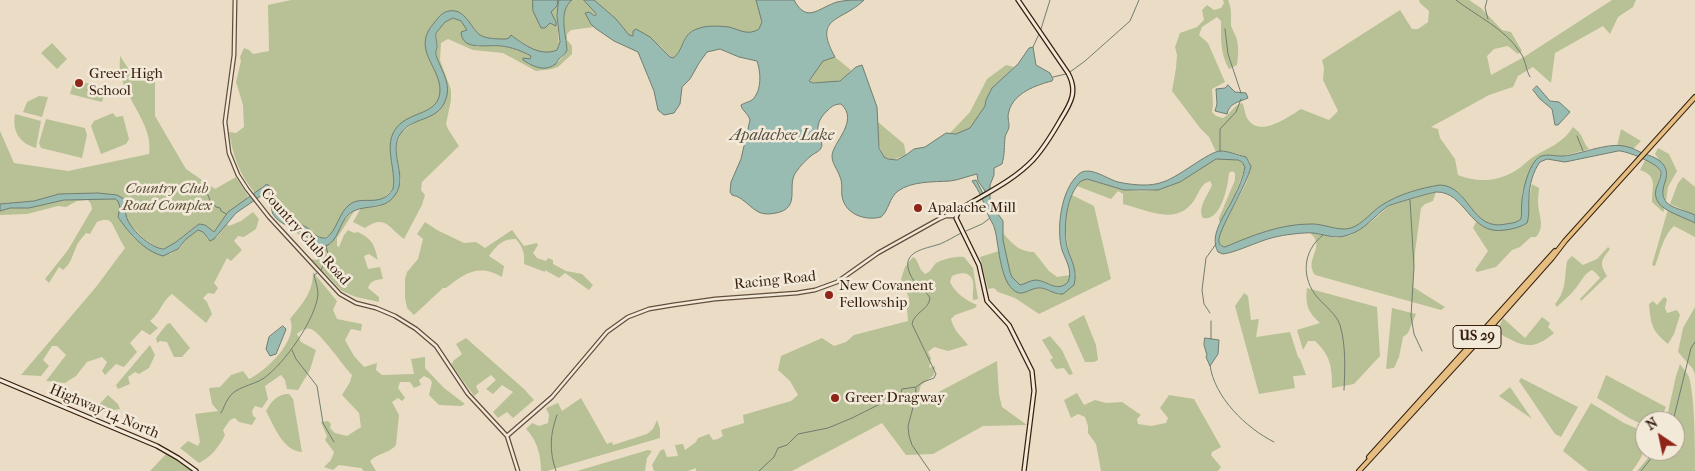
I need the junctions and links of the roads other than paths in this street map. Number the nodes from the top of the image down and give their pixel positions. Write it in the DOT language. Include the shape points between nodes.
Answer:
graph roads {
  1 [pos="235,0"];
  2 [pos="1018,0"];
  3 [pos="1695,96"];
  4 [pos="957,213"];
  5 [pos="951,214"];
  6 [pos="944,216"];
  7 [pos="948,216"];
  8 [pos="957,222"];
  9 [pos="0,380"];
  10 [pos="507,436"];
  11 [pos="196,471"];
  12 [pos="518,471"];
  13 [pos="1024,471"];
  14 [pos="1359,471"];
  1 -- 10 [label="street, Country Club Road" via="234,49 225,130 231,160 238,175 259,204 340,294 356,304 395,316 433,343 468,394"];
  2 -- 4 [label="main road" via="1068,73 1074,92 1071,103 1042,149 1024,169"];
  3 -- 14 [label="main road, US 29"];
  4 -- 5 [label="street, Racing Road"];
  4 -- 5 [label="street, Racing Road"];
  4 -- 7 [label="street, Racing Road"];
  4 -- 8 [label="main road"];
  5 -- 6 [label="street, Racing Road"];
  6 -- 7 [label="street, Racing Road"];
  6 -- 10 [label="street, Racing Road" via="828,286 806,292 715,299 649,309 621,321 607,332 552,397"];
  7 -- 8 [label="street"];
  8 -- 13 [label="main road" via="977,258 987,301 1011,328 1032,371 1034,391"];
  9 -- 11 [label="main road, Highway 14 North" via="157,446"];
  10 -- 12 [label="street, Country Club Road"];
}
